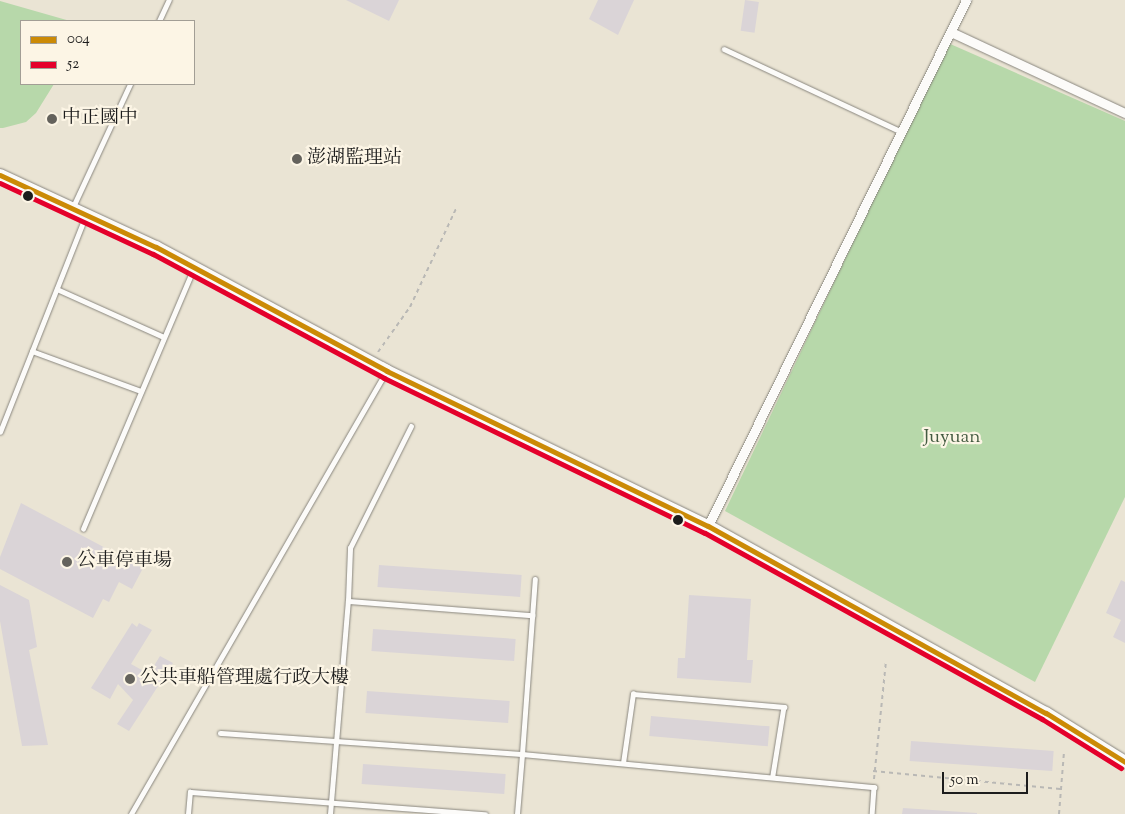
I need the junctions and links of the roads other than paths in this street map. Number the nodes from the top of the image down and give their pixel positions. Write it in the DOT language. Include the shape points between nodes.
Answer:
graph roads {
  1 [pos="169,0"];
  2 [pos="966,0"];
  3 [pos="159,20"];
  4 [pos="951,32"];
  5 [pos="724,49"];
  6 [pos="130,85"];
  7 [pos="1125,114"];
  8 [pos="900,131"];
  9 [pos="0,175"];
  10 [pos="73,207"];
  11 [pos="87,213"];
  12 [pos="194,267"];
  13 [pos="57,289"];
  14 [pos="164,337"];
  15 [pos="32,351"];
  16 [pos="387,371"];
  17 [pos="141,391"];
  18 [pos="1,426"];
  19 [pos="411,426"];
  20 [pos="0,432"];
  21 [pos="708,526"];
  22 [pos="82,529"];
  23 [pos="534,579"];
  24 [pos="348,601"];
  25 [pos="532,615"];
  26 [pos="220,733"];
  27 [pos="336,739"];
  28 [pos="522,754"];
  29 [pos="1125,762"];
  30 [pos="623,763"];
  31 [pos="773,775"];
  32 [pos="331,800"];
  33 [pos="130,814"];
  34 [pos="188,814"];
  35 [pos="330,814"];
  36 [pos="485,814"];
  37 [pos="517,814"];
  38 [pos="872,814"];
  1 -- 3 [label="lane"];
  2 -- 4 [label="street"];
  4 -- 7 [label="street"];
  4 -- 8 [label="street"];
  5 -- 8 [label="lane"];
  6 -- 10 [label="lane"];
  8 -- 21 [label="street"];
  9 -- 10 [label="main road"];
  10 -- 11 [label="main road"];
  11 -- 12 [label="main road"];
  11 -- 13 [label="lane"];
  12 -- 14 [label="lane"];
  12 -- 16 [label="main road"];
  13 -- 14 [label="lane"];
  13 -- 15 [label="lane"];
  14 -- 17 [label="lane"];
  15 -- 17 [label="lane"];
  15 -- 18 [label="lane"];
  16 -- 21 [label="main road"];
  16 -- 33 [label="lane"];
  17 -- 22 [label="lane"];
  18 -- 20 [label="lane"];
  19 -- 24 [label="lane" via="350,548"];
  21 -- 29 [label="main road" via="1046,713"];
  23 -- 25 [label="lane"];
  24 -- 25 [label="lane"];
  24 -- 27 [label="lane"];
  25 -- 28 [label="lane"];
  26 -- 27 [label="lane"];
  27 -- 28 [label="lane"];
  27 -- 32 [label="lane"];
  28 -- 30 [label="lane"];
  28 -- 37 [label="lane"];
  30 -- 31 [label="lane"];
  30 -- 31 [label="lane" via="633,694 784,707"];
  31 -- 38 [label="lane" via="874,786"];
  32 -- 34 [label="lane" via="190,792"];
  32 -- 35 [label="lane"];
  32 -- 36 [label="lane"];
}
